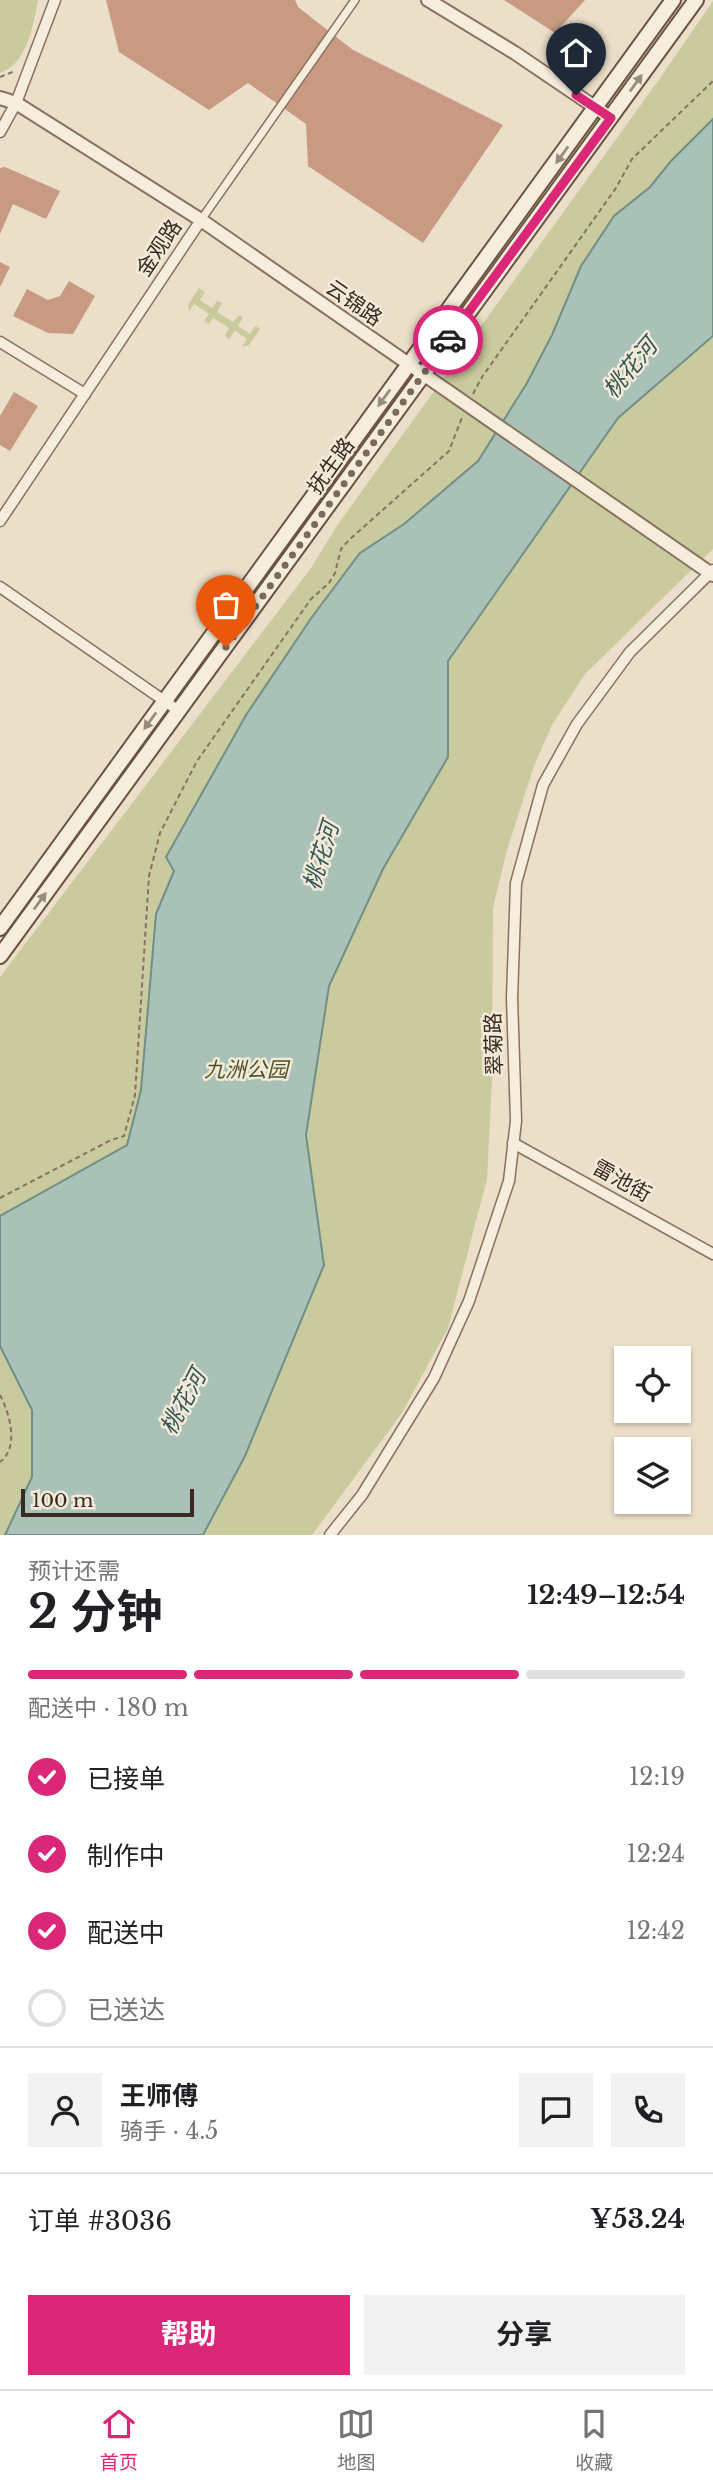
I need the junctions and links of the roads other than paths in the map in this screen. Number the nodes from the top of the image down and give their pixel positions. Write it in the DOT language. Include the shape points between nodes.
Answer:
graph roads {
  1 [pos="55,0"];
  2 [pos="355,0"];
  3 [pos="673,0"];
  4 [pos="696,0"];
  5 [pos="432,1"];
  6 [pos="0,98"];
  7 [pos="16,103"];
  8 [pos="596,108"];
  9 [pos="611,118"];
  10 [pos="0,132"];
  11 [pos="201,220"];
  12 [pos="0,342"];
  13 [pos="408,364"];
  14 [pos="423,375"];
  15 [pos="85,394"];
  16 [pos="0,521"];
  17 [pos="712,573"];
  18 [pos="0,587"];
  19 [pos="165,701"];
  20 [pos="180,711"];
  21 [pos="0,928"];
  22 [pos="0,956"];
  23 [pos="513,1143"];
  24 [pos="713,1254"];
  25 [pos="330,1535"];
  1 -- 7 [label="street"];
  2 -- 11 [label="street, 金观路"];
  3 -- 8 [label="main road, 抚生路"];
  9 -- 4 [label="main road, 抚生路, one-way"];
  5 -- 8 [label="street"];
  6 -- 7 [label="street, 云锦路"];
  7 -- 10 [label="street"];
  7 -- 11 [label="street, 云锦路"];
  8 -- 9 [label="street"];
  8 -- 13 [label="main road, 抚生路, one-way"];
  9 -- 14 [label="main road, 抚生路"];
  11 -- 13 [label="street, 云锦路"];
  11 -- 15 [label="street, 金观路"];
  12 -- 15 [label="street"];
  13 -- 14 [label="street, 云锦路"];
  13 -- 19 [label="main road, 抚生路, one-way"];
  14 -- 17 [label="street, 云锦路"];
  14 -- 20 [label="main road, 抚生路"];
  15 -- 16 [label="street, 金观路"];
  17 -- 23 [label="street, 翠菊路" via="630,652 577,724 543,785 516,883"];
  18 -- 19 [label="street"];
  19 -- 20 [label="street"];
  19 -- 21 [label="main road, 抚生路, one-way"];
  22 -- 20 [label="main road, 抚生路, one-way"];
  23 -- 24 [label="street, 雷池街"];
  23 -- 25 [label="street, 翠菊路" via="509,1181 469,1301 434,1378 362,1495"];
}
